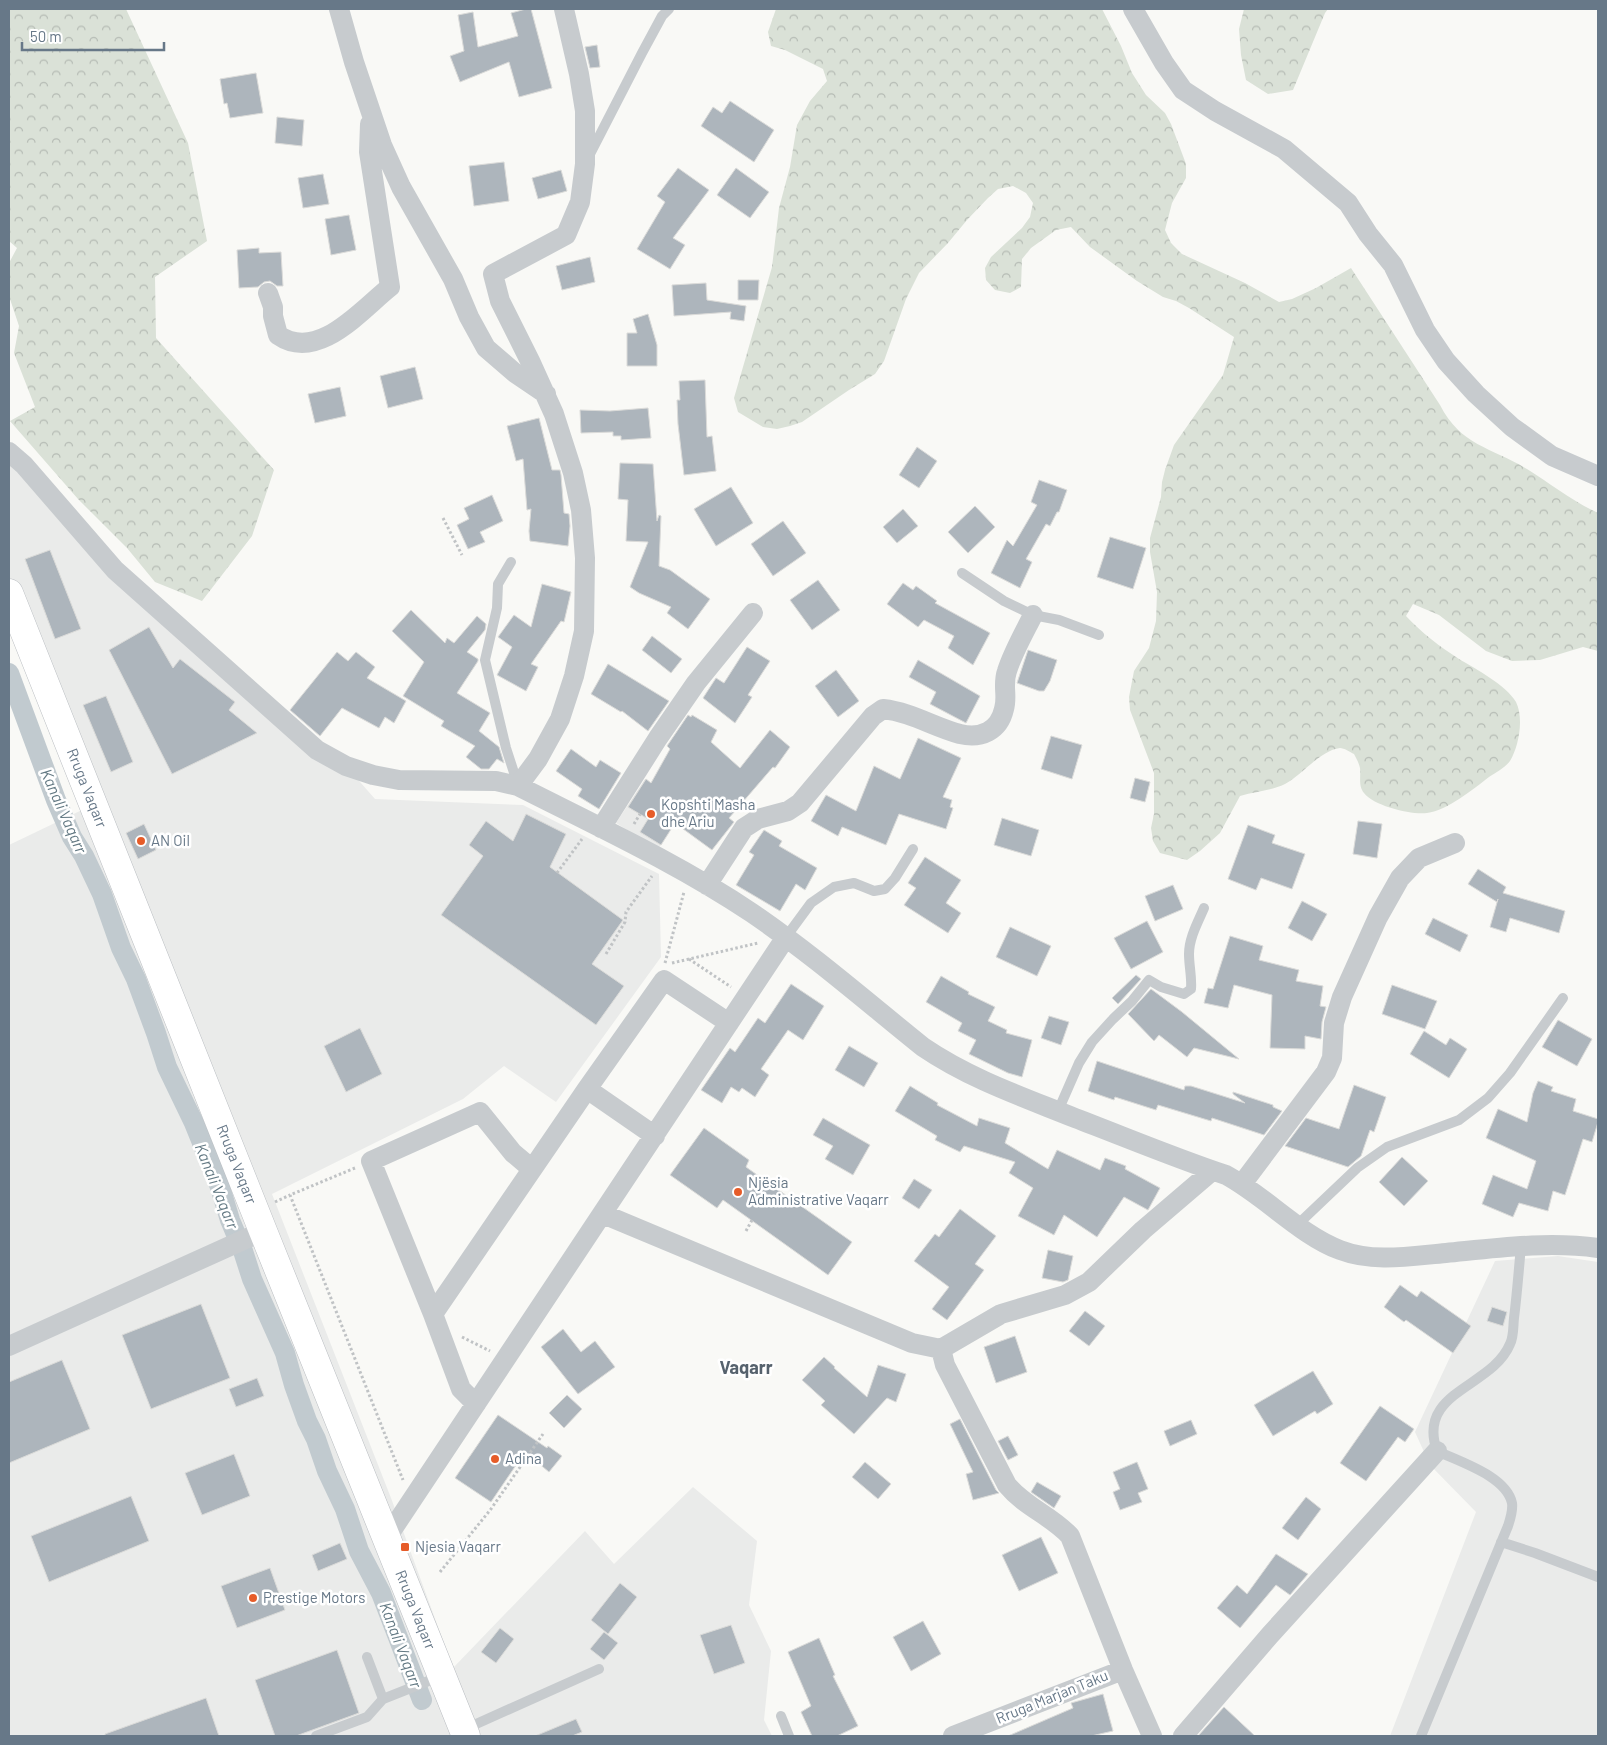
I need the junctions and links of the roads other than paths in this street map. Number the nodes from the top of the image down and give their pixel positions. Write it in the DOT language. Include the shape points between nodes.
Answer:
graph roads {
  1 [pos="338,9"];
  2 [pos="564,9"];
  3 [pos="669,9"];
  4 [pos="1132,9"];
  5 [pos="370,113"];
  6 [pos="585,164"];
  7 [pos="268,293"];
  8 [pos="546,394"];
  9 [pos="9,452"];
  10 [pos="1598,476"];
  11 [pos="511,562"];
  12 [pos="962,573"];
  13 [pos="9,592"];
  14 [pos="754,613"];
  15 [pos="1033,615"];
  16 [pos="1099,635"];
  17 [pos="518,786"];
  18 [pos="592,832"];
  19 [pos="1456,843"];
  20 [pos="913,849"];
  21 [pos="707,884"];
  22 [pos="1204,908"];
  23 [pos="786,937"];
  24 [pos="1563,998"];
  25 [pos="730,1023"];
  26 [pos="587,1089"];
  27 [pos="1058,1111"];
  28 [pos="655,1136"];
  29 [pos="532,1170"];
  30 [pos="1212,1170"];
  31 [pos="1242,1184"];
  32 [pos="603,1214"];
  33 [pos="1298,1224"];
  34 [pos="246,1239"];
  35 [pos="1521,1245"];
  36 [pos="1598,1248"];
  37 [pos="434,1319"];
  38 [pos="9,1346"];
  39 [pos="941,1349"];
  40 [pos="476,1404"];
  41 [pos="1437,1451"];
  42 [pos="386,1539"];
  43 [pos="1501,1542"];
  44 [pos="1598,1577"];
  45 [pos="367,1656"];
  46 [pos="598,1669"];
  47 [pos="1123,1670"];
  48 [pos="434,1679"];
  49 [pos="383,1699"];
  50 [pos="781,1716"];
  51 [pos="465,1733"];
  52 [pos="316,1736"];
  53 [pos="789,1736"];
  54 [pos="954,1736"];
  55 [pos="1152,1736"];
  56 [pos="1183,1736"];
  57 [pos="1421,1736"];
  1 -- 5 [label="street"];
  2 -- 6 [label="street" via="586,111"];
  3 -- 6 [label="lane" via="662,16"];
  4 -- 10 [label="street" via="1183,90 1284,149 1348,203 1393,265 1425,330 1446,361 1476,394 1512,427 1552,456"];
  5 -- 7 [label="street" via="369,152 390,287 329,337 298,342 278,335"];
  5 -- 8 [label="street" via="401,187 453,279 486,348"];
  6 -- 8 [label="street" via="580,202 566,235 493,274 500,300"];
  8 -- 17 [label="street" via="573,473 581,510 585,558 584,631 560,719 538,759"];
  9 -- 17 [label="street" via="115,570 317,750 346,766 399,780 496,781"];
  11 -- 17 [label="lane" via="498,584 497,608 485,660"];
  12 -- 15 [label="lane" via="1004,601"];
  13 -- 34 [label="main road, Rruga Vaqarr"];
  14 -- 18 [label="street" via="696,683"];
  15 -- 16 [label="lane" via="1059,620"];
  15 -- 21 [label="street" via="1008,668 1004,682 1004,709 998,723 988,732 976,737 959,734 913,715 883,709 873,716 800,803 788,812 758,819 744,828"];
  17 -- 18 [label="street"];
  18 -- 21 [label="street"];
  19 -- 31 [label="street" via="1419,858 1400,878 1378,917 1342,997 1334,1023 1332,1058 1326,1072"];
  20 -- 23 [label="lane" via="885,889 874,890 854,883 834,888 811,903"];
  21 -- 23 [label="street"];
  22 -- 27 [label="lane" via="1189,951 1191,989 1184,994 1149,980 1092,1042"];
  23 -- 25 [label="street"];
  23 -- 27 [label="street" via="947,1063 975,1078"];
  24 -- 33 [label="lane" via="1510,1074 1488,1098 1459,1120 1386,1147 1358,1168"];
  25 -- 26 [label="street" via="664,980"];
  25 -- 28 [label="street"];
  26 -- 28 [label="street"];
  26 -- 29 [label="street"];
  27 -- 30 [label="street"];
  28 -- 32 [label="street"];
  29 -- 37 [label="street"];
  29 -- 37 [label="street" via="513,1153 480,1112 371,1161"];
  30 -- 31 [label="street"];
  30 -- 39 [label="street" via="1088,1282 1064,1294 1001,1314"];
  31 -- 33 [label="street"];
  32 -- 39 [label="street" via="912,1343"];
  32 -- 40 [label="street"];
  33 -- 35 [label="street" via="1340,1250 1364,1257 1394,1258"];
  34 -- 38 [label="street"];
  34 -- 42 [label="main road, Rruga Vaqarr"];
  35 -- 36 [label="street"];
  35 -- 41 [label="lane" via="1512,1342 1494,1368 1453,1395 1440,1408 1433,1425"];
  37 -- 40 [label="street" via="461,1389"];
  39 -- 47 [label="street" via="945,1365 1007,1486 1070,1536"];
  40 -- 42 [label="street"];
  41 -- 43 [label="lane" via="1495,1479 1506,1491 1512,1504"];
  41 -- 56 [label="street"];
  42 -- 48 [label="main road, Rruga Vaqarr"];
  43 -- 44 [label="lane"];
  43 -- 57 [label="lane"];
  45 -- 49 [label="lane"];
  46 -- 51 [label="lane"];
  47 -- 54 [label="street, Rruga Marjan Taku"];
  47 -- 55 [label="street"];
  48 -- 49 [label="lane"];
  48 -- 51 [label="main road, Rruga Vaqarr"];
  49 -- 52 [label="lane" via="367,1717"];
  50 -- 53 [label="lane"];
}
